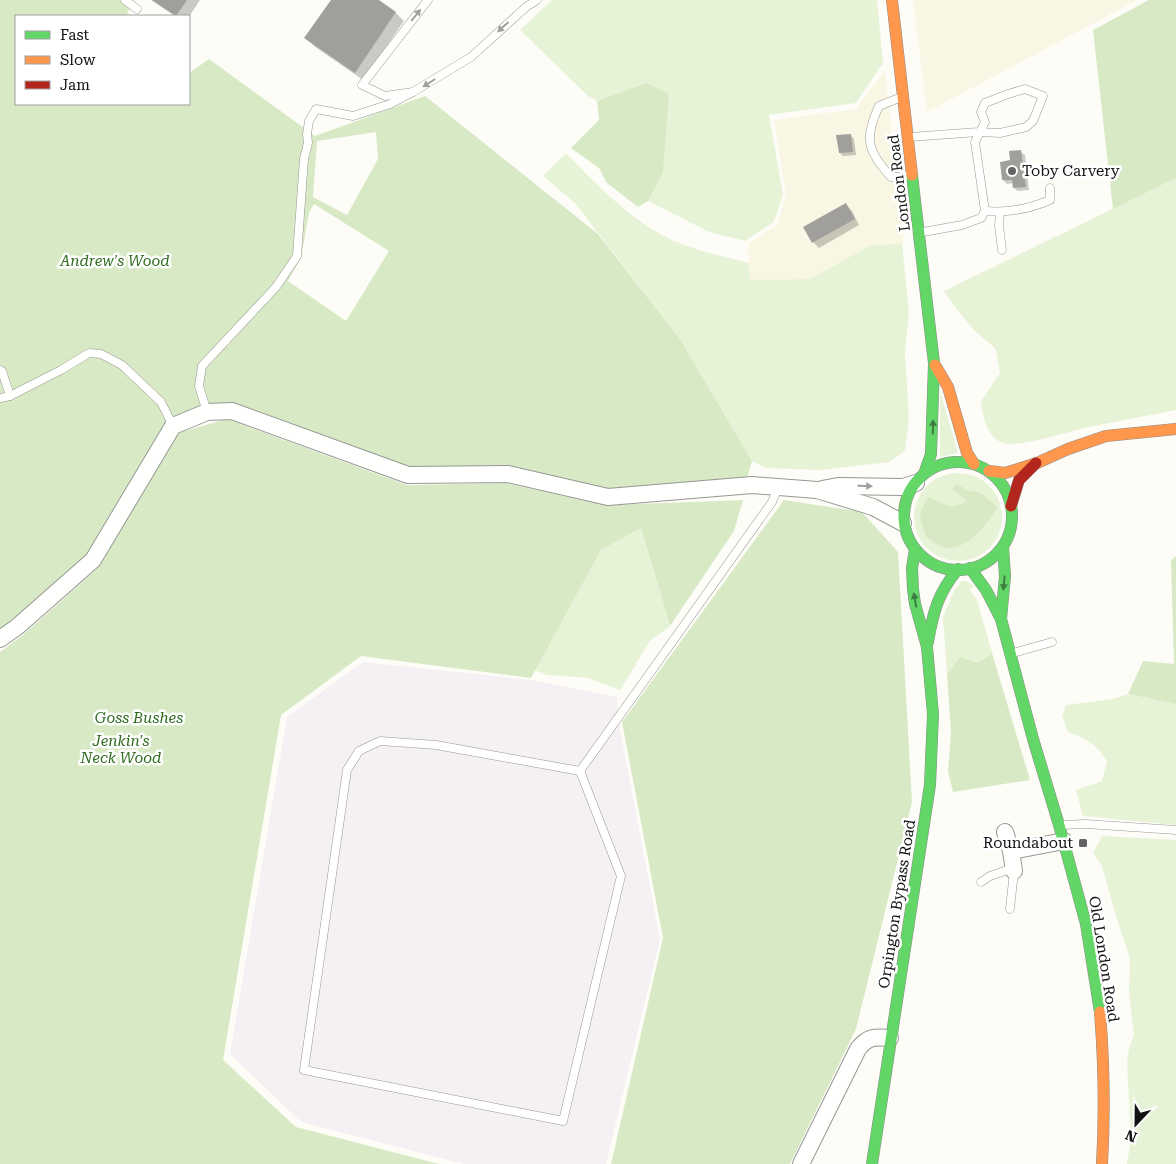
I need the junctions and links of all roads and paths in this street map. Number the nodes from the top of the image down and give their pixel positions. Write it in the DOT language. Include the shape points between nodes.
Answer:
graph roads {
  1 [pos="125,0"];
  2 [pos="428,0"];
  3 [pos="537,0"];
  4 [pos="892,0"];
  5 [pos="138,9"];
  6 [pos="414,92"];
  7 [pos="904,97"];
  8 [pos="978,132"];
  9 [pos="908,137"];
  10 [pos="913,176"];
  11 [pos="1050,188"];
  12 [pos="985,211"];
  13 [pos="1000,212"];
  14 [pos="920,233"];
  15 [pos="1002,250"];
  16 [pos="934,363"];
  17 [pos="0,370"];
  18 [pos="10,396"];
  19 [pos="0,398"];
  20 [pos="208,412"];
  21 [pos="173,426"];
  22 [pos="1176,429"];
  23 [pos="1037,463"];
  24 [pos="974,464"];
  25 [pos="989,471"];
  26 [pos="920,479"];
  27 [pos="778,488"];
  28 [pos="817,490"];
  29 [pos="1011,506"];
  30 [pos="903,523"];
  31 [pos="1002,547"];
  32 [pos="915,549"];
  33 [pos="964,569"];
  34 [pos="1001,619"];
  35 [pos="0,639"];
  36 [pos="1052,642"];
  37 [pos="927,647"];
  38 [pos="1009,654"];
  39 [pos="580,772"];
  40 [pos="1059,825"];
  41 [pos="1176,830"];
  42 [pos="1005,832"];
  43 [pos="1064,841"];
  44 [pos="1011,851"];
  45 [pos="1014,870"];
  46 [pos="981,882"];
  47 [pos="1010,909"];
  48 [pos="890,1038"];
  49 [pos="801,1164"];
  50 [pos="872,1164"];
  51 [pos="1102,1164"];
  1 -- 5 [label="lane"];
  6 -- 2 [label="lane, one-way" via="385,96 362,86"];
  3 -- 6 [label="lane, one-way" via="526,6 470,57"];
  4 -- 7 [label="main road, London Road"];
  6 -- 20 [label="lane" via="353,116 316,109 308,121 297,256 276,287 202,366 199,386"];
  7 -- 9 [label="main road, London Road"];
  7 -- 10 [label="lane" via="879,106 869,139 877,162 891,177"];
  8 -- 8 [label="lane" via="1026,127 1034,120 1042,96 1025,89 985,103 982,112 984,122"];
  8 -- 9 [label="lane"];
  8 -- 12 [label="lane" via="975,142"];
  9 -- 10 [label="main road, London Road"];
  10 -- 14 [label="main road, London Road"];
  11 -- 13 [label="lane" via="1050,200 1032,207"];
  12 -- 13 [label="lane"];
  12 -- 14 [label="lane" via="981,218 962,225"];
  13 -- 15 [label="lane"];
  14 -- 16 [label="main road, London Road"];
  16 -- 24 [label="main road, London Road" via="948,387 967,453"];
  26 -- 16 [label="main road, London Road, one-way" via="931,454"];
  17 -- 18 [label="lane"];
  18 -- 19 [label="lane"];
  18 -- 21 [label="lane" via="89,354 101,354 122,364 161,402"];
  20 -- 21 [label="street"];
  20 -- 27 [label="street" via="232,411 408,476 508,474 608,496 752,486"];
  21 -- 35 [label="street" via="93,560"];
  22 -- 23 [label="main road" via="1106,436"];
  23 -- 25 [label="main road" via="1005,473"];
  23 -- 29 [label="main road" via="1019,480"];
  24 -- 25 [label="main road"];
  24 -- 26 [label="main road" via="946,463"];
  25 -- 29 [label="main road" via="1006,491"];
  28 -- 26 [label="street, one-way" via="838,486 903,487"];
  26 -- 30 [label="main road" via="910,493"];
  27 -- 28 [label="street"];
  27 -- 39 [label="lane" via="772,502"];
  28 -- 30 [label="street" via="873,507"];
  29 -- 31 [label="main road" via="1011,528"];
  30 -- 32 [label="main road"];
  31 -- 33 [label="main road" via="981,564"];
  31 -- 34 [label="main road, Old London Road, one-way" via="1005,576"];
  32 -- 33 [label="main road" via="945,568"];
  37 -- 32 [label="main road, Orpington Bypass Road, one-way" via="913,589"];
  33 -- 34 [label="main road, Old London Road" via="986,590"];
  33 -- 37 [label="main road, Orpington Bypass Road" via="945,584 938,598"];
  34 -- 38 [label="main road, Old London Road"];
  36 -- 38 [label="lane"];
  37 -- 48 [label="main road, Orpington Bypass Road" via="932,714 930,785"];
  38 -- 40 [label="main road, Old London Road"];
  39 -- 39 [label="lane" via="621,876 563,1121 304,1070 347,770 359,751 380,741 436,745"];
  40 -- 41 [label="lane"];
  40 -- 43 [label="main road, Old London Road"];
  42 -- 44 [label="street"];
  43 -- 44 [label="street"];
  43 -- 51 [label="main road, Old London Road" via="1086,924 1099,1005 1104,1063"];
  44 -- 45 [label="street"];
  45 -- 46 [label="lane" via="990,876"];
  45 -- 47 [label="lane"];
  48 -- 49 [label="street" via="865,1040 858,1049"];
  48 -- 50 [label="main road, Orpington Bypass Road"];
}
